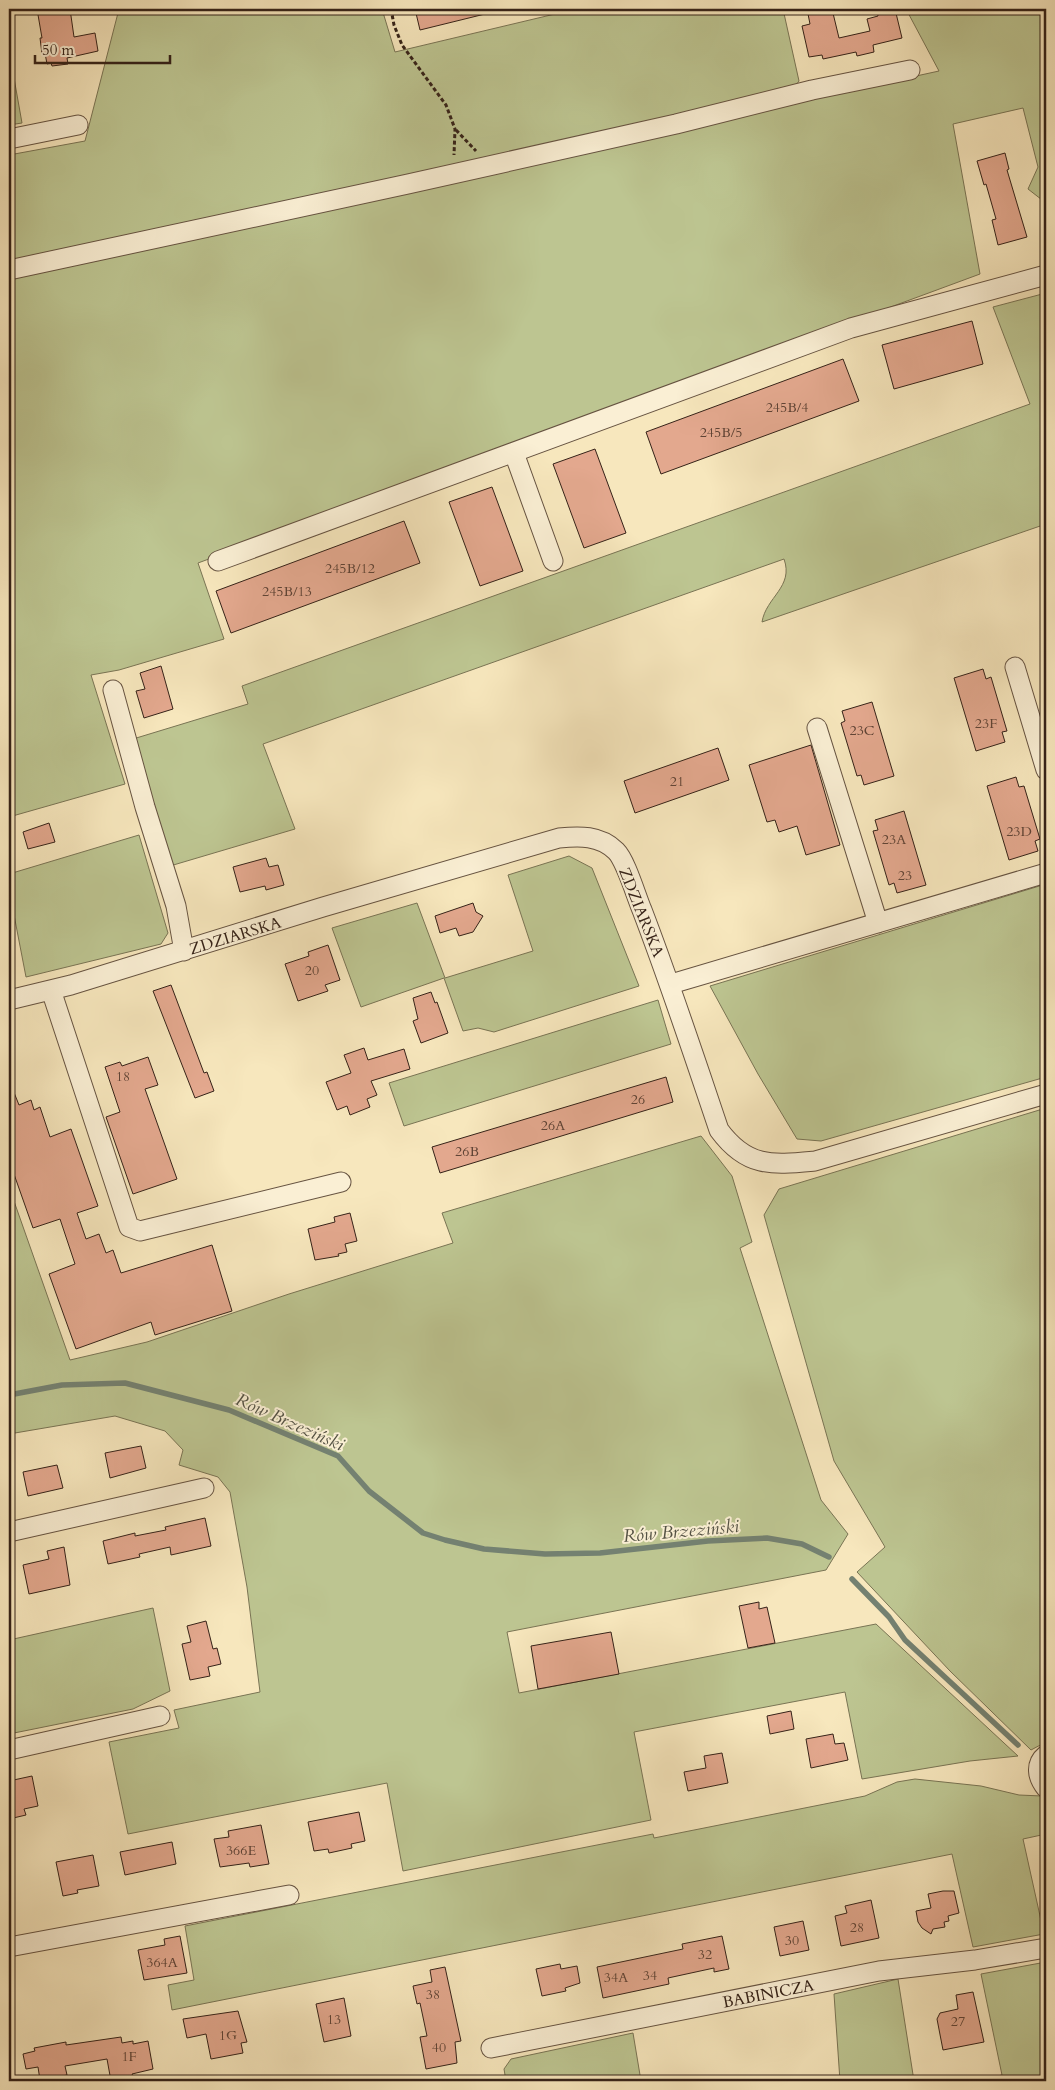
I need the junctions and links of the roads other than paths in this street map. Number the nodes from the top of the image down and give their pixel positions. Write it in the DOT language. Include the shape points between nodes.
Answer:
graph roads {
  1 [pos="910,70"];
  2 [pos="78,125"];
  3 [pos="9,139"];
  4 [pos="9,270"];
  5 [pos="1046,275"];
  6 [pos="514,453"];
  7 [pos="218,561"];
  8 [pos="554,561"];
  9 [pos="1015,667"];
  10 [pos="113,690"];
  11 [pos="817,728"];
  12 [pos="1046,770"];
  13 [pos="1046,873"];
  14 [pos="878,923"];
  15 [pos="184,951"];
  16 [pos="671,984"];
  17 [pos="51,990"];
  18 [pos="9,1000"];
  19 [pos="1046,1094"];
  20 [pos="341,1182"];
  21 [pos="204,1488"];
  22 [pos="9,1532"];
  23 [pos="160,1716"];
  24 [pos="9,1750"];
  25 [pos="1046,1755"];
  26 [pos="1046,1788"];
  27 [pos="289,1895"];
  28 [pos="9,1947"];
  29 [pos="1046,1948"];
  30 [pos="491,2048"];
  1 -- 4 [label="street"];
  2 -- 3 [label="street"];
  5 -- 6 [label="street" via="851,328"];
  6 -- 7 [label="street"];
  6 -- 8 [label="street"];
  9 -- 12 [label="street"];
  10 -- 15 [label="street" via="176,906"];
  11 -- 14 [label="street"];
  13 -- 14 [label="street"];
  14 -- 16 [label="street"];
  15 -- 16 [label="street, ZDZIARSKA" via="559,838 581,836 604,842 617,852"];
  15 -- 17 [label="street, ZDZIARSKA"];
  16 -- 19 [label="street, ZDZIARSKA" via="719,1130 731,1146 755,1160 777,1163 815,1161"];
  17 -- 18 [label="street, ZDZIARSKA"];
  17 -- 20 [label="street" via="129,1227 140,1231"];
  21 -- 22 [label="street"];
  23 -- 24 [label="street"];
  25 -- 26 [label="street" via="1038,1771"];
  27 -- 28 [label="street"];
  29 -- 30 [label="street, BABINICZA" via="879,1971"];
}
